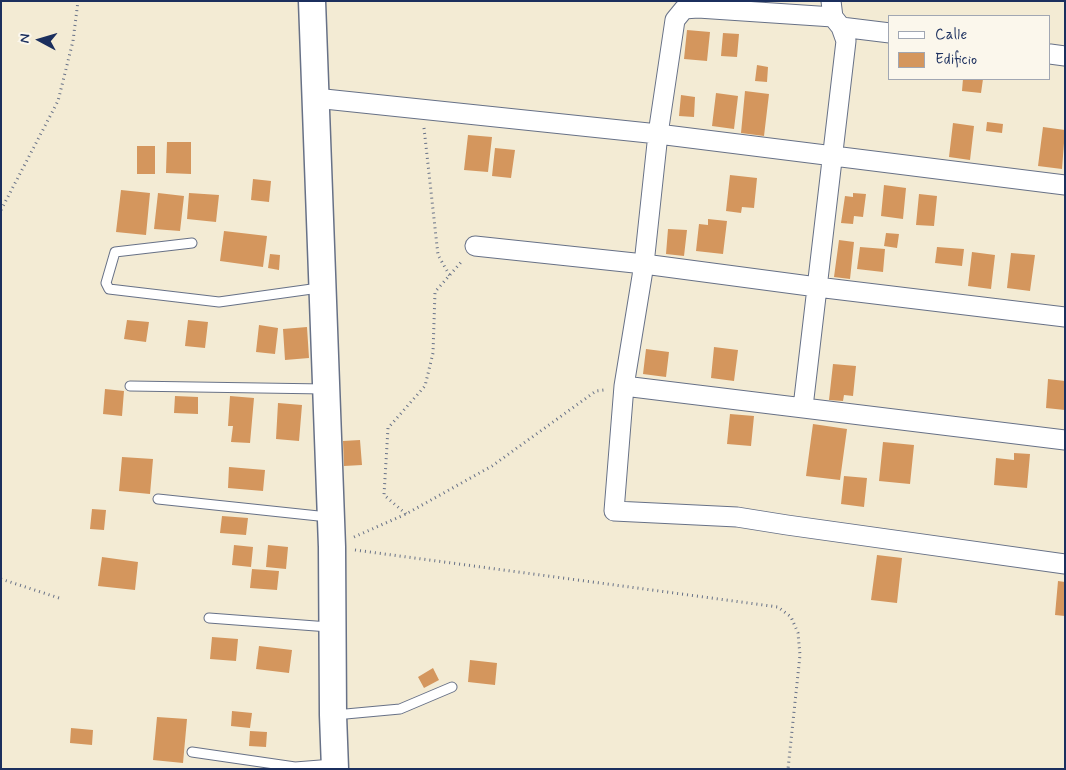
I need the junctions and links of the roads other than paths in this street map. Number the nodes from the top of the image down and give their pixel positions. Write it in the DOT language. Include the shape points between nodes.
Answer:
graph roads {
  1 [pos="312,1"];
  2 [pos="835,15"];
  3 [pos="888,32"];
  4 [pos="1051,54"];
  5 [pos="1065,56"];
  6 [pos="315,98"];
  7 [pos="658,134"];
  8 [pos="834,156"];
  9 [pos="1065,185"];
  10 [pos="192,243"];
  11 [pos="475,246"];
  12 [pos="644,264"];
  13 [pos="817,287"];
  14 [pos="322,288"];
  15 [pos="1065,317"];
  16 [pos="130,386"];
  17 [pos="624,386"];
  18 [pos="326,389"];
  19 [pos="803,407"];
  20 [pos="1065,440"];
  21 [pos="158,499"];
  22 [pos="330,517"];
  23 [pos="1065,564"];
  24 [pos="209,618"];
  25 [pos="332,628"];
  26 [pos="452,687"];
  27 [pos="333,715"];
  28 [pos="192,752"];
  29 [pos="335,766"];
  1 -- 6 [label="street"];
  2 -- 3 [label="street"];
  2 -- 7 [label="street" via="684,9 675,20"];
  2 -- 8 [label="street" via="846,41"];
  4 -- 5 [label="street"];
  6 -- 7 [label="street"];
  6 -- 14 [label="street"];
  7 -- 8 [label="street"];
  7 -- 12 [label="street"];
  8 -- 9 [label="street"];
  8 -- 13 [label="street"];
  10 -- 14 [label="lane" via="115,252 106,282 109,289 219,302"];
  11 -- 12 [label="street"];
  12 -- 13 [label="street"];
  12 -- 17 [label="street"];
  13 -- 15 [label="street"];
  13 -- 19 [label="street"];
  14 -- 18 [label="street"];
  16 -- 18 [label="lane"];
  17 -- 19 [label="street"];
  17 -- 23 [label="street" via="614,511 737,517"];
  18 -- 22 [label="street"];
  19 -- 20 [label="street"];
  21 -- 22 [label="lane"];
  22 -- 25 [label="street"];
  24 -- 25 [label="lane"];
  25 -- 27 [label="street"];
  26 -- 27 [label="lane" via="400,708"];
  27 -- 29 [label="street"];
  28 -- 29 [label="lane" via="295,767"];
}
